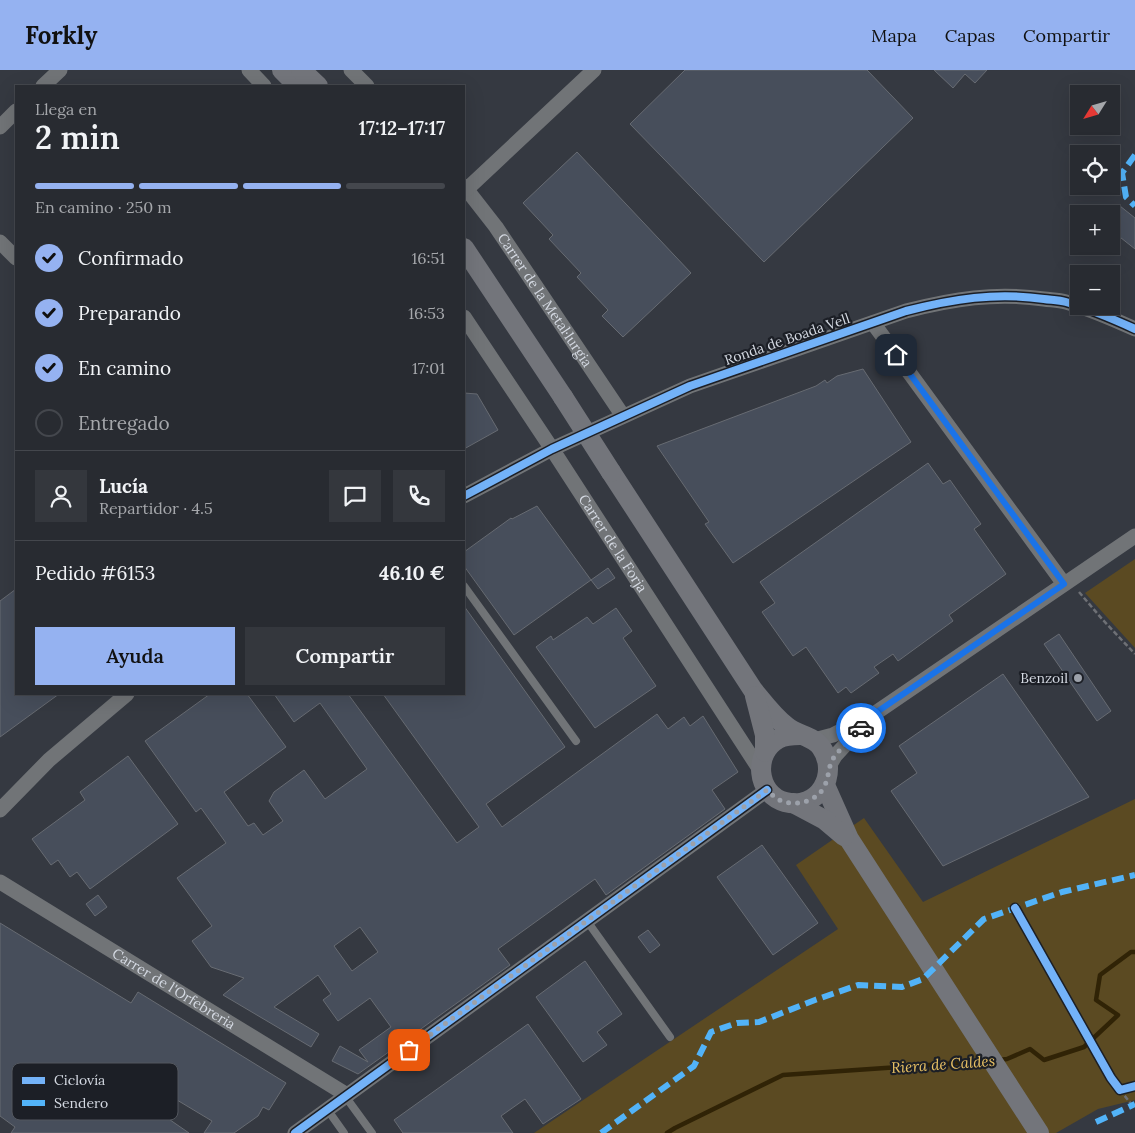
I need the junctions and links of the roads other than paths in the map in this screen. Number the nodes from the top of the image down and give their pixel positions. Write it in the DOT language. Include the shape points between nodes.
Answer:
graph roads {
  1 [pos="60,70"];
  2 [pos="249,70"];
  3 [pos="282,70"];
  4 [pos="301,70"];
  5 [pos="351,70"];
  6 [pos="594,70"];
  7 [pos="44,85"];
  8 [pos="263,85"];
  9 [pos="297,85"];
  10 [pos="317,85"];
  11 [pos="365,85"];
  12 [pos="15,112"];
  13 [pos="0,127"];
  14 [pos="465,188"];
  15 [pos="0,242"];
  16 [pos="465,250"];
  17 [pos="15,257"];
  18 [pos="465,259"];
  19 [pos="488,284"];
  20 [pos="465,318"];
  21 [pos="873,323"];
  22 [pos="1135,329"];
  23 [pos="623,416"];
  24 [pos="552,449"];
  25 [pos="465,495"];
  26 [pos="1135,536"];
  27 [pos="1067,582"];
  28 [pos="465,587"];
  29 [pos="753,690"];
  30 [pos="126,695"];
  31 [pos="874,714"];
  32 [pos="807,738"];
  33 [pos="576,741"];
  34 [pos="763,761"];
  35 [pos="827,776"];
  36 [pos="767,790"];
  37 [pos="794,803"];
  38 [pos="0,810"];
  39 [pos="849,840"];
  40 [pos="0,882"];
  41 [pos="587,920"];
  42 [pos="670,1037"];
  43 [pos="346,1096"];
  44 [pos="327,1110"];
  45 [pos="295,1133"];
  46 [pos="344,1133"];
  47 [pos="372,1133"];
  48 [pos="1039,1133"];
  1 -- 7 [label="street"];
  2 -- 8 [label="street"];
  3 -- 9 [label="main road"];
  4 -- 10 [label="main road"];
  5 -- 11 [label="street"];
  6 -- 14 [label="street"];
  12 -- 13 [label="street"];
  14 -- 23 [label="street, Carrer de la Metal·lurgia" via="502,235"];
  15 -- 17 [label="street"];
  16 -- 19 [label="main road"];
  18 -- 19 [label="main road"];
  19 -- 29 [label="main road, bridge"];
  20 -- 24 [label="street, Carrer de la Forja"];
  21 -- 22 [label="street, Ronda de Boada Vell" via="940,302 1001,296 1065,302"];
  21 -- 23 [label="street, Ronda de Boada Vell" via="690,386"];
  21 -- 27 [label="street"];
  23 -- 24 [label="street, Ronda de Boada Vell"];
  24 -- 25 [label="street, Ronda de Boada Vell"];
  24 -- 34 [label="street, Carrer de la Forja"];
  26 -- 27 [label="street"];
  27 -- 31 [label="street"];
  28 -- 33 [label="lane"];
  29 -- 32 [label="main road" via="778,720"];
  29 -- 34 [label="main road" via="765,736"];
  30 -- 38 [label="street" via="49,760"];
  31 -- 32 [label="street" via="833,735"];
  31 -- 35 [label="street" via="835,756"];
  32 -- 34 [label="main road" via="787,735 778,739 769,746"];
  32 -- 35 [label="main road" via="819,745 826,755"];
  34 -- 36 [label="main road" via="763,782"];
  35 -- 37 [label="main road" via="816,796"];
  35 -- 39 [label="main road"];
  36 -- 37 [label="main road" via="776,798"];
  36 -- 41 [label="street"];
  37 -- 39 [label="main road" via="825,820"];
  39 -- 48 [label="main road"];
  40 -- 43 [label="street, Carrer de l'Orfebreria"];
  41 -- 42 [label="lane"];
  41 -- 43 [label="street"];
  43 -- 44 [label="street"];
  43 -- 47 [label="lane"];
  44 -- 45 [label="street"];
  44 -- 46 [label="lane"];
}
